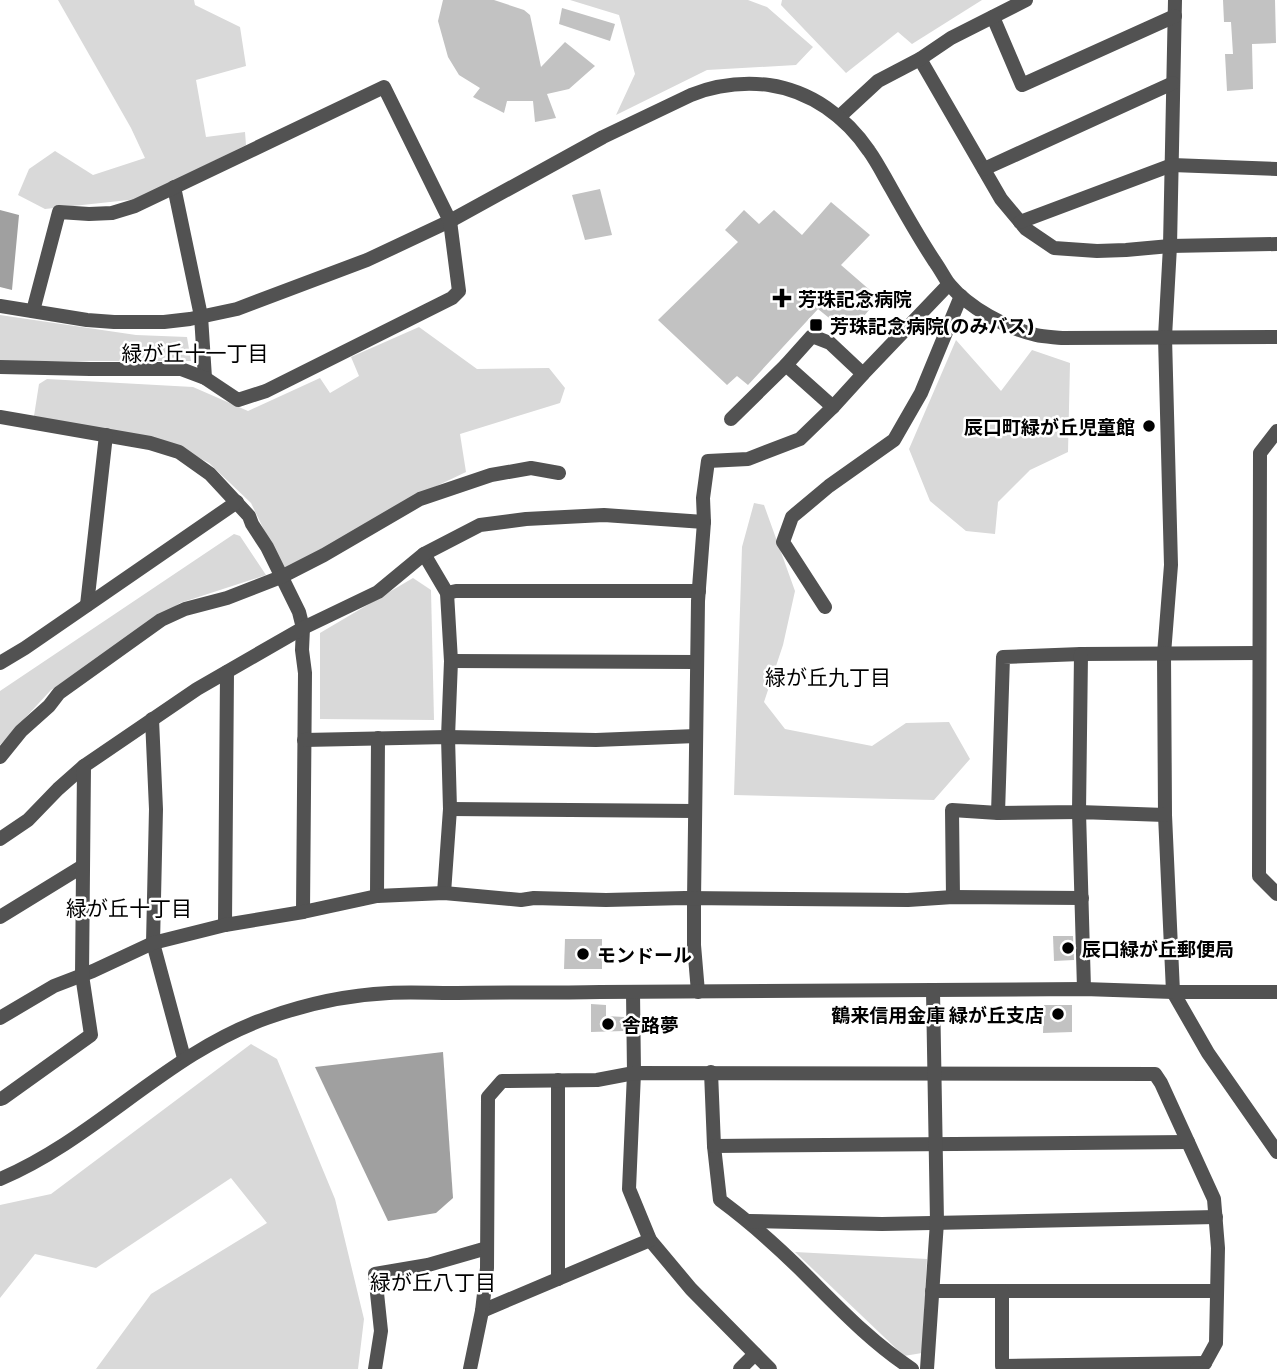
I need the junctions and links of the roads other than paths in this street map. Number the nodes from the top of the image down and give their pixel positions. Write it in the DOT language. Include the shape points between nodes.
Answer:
graph roads {
  1 [pos="1026,0"];
  2 [pos="1175,0"];
  3 [pos="1175,16"];
  4 [pos="993,17"];
  5 [pos="920,60"];
  6 [pos="1174,83"];
  7 [pos="839,117"];
  8 [pos="1172,165"];
  9 [pos="984,169"];
  10 [pos="1277,169"];
  11 [pos="174,187"];
  12 [pos="450,221"];
  13 [pos="1020,222"];
  14 [pos="1277,244"];
  15 [pos="1170,246"];
  16 [pos="950,284"];
  17 [pos="961,296"];
  18 [pos="0,306"];
  19 [pos="33,311"];
  20 [pos="201,316"];
  21 [pos="1165,337"];
  22 [pos="1277,337"];
  23 [pos="786,365"];
  24 [pos="0,367"];
  25 [pos="863,374"];
  26 [pos="205,378"];
  27 [pos="833,407"];
  28 [pos="0,416"];
  29 [pos="731,419"];
  30 [pos="1277,431"];
  31 [pos="106,435"];
  32 [pos="559,473"];
  33 [pos="237,502"];
  34 [pos="704,522"];
  35 [pos="425,554"];
  36 [pos="281,577"];
  37 [pos="699,591"];
  38 [pos="447,593"];
  39 [pos="86,605"];
  40 [pos="825,607"];
  41 [pos="303,628"];
  42 [pos="1259,653"];
  43 [pos="1081,654"];
  44 [pos="1164,654"];
  45 [pos="451,661"];
  46 [pos="697,662"];
  47 [pos="0,663"];
  48 [pos="227,672"];
  49 [pos="152,719"];
  50 [pos="696,736"];
  51 [pos="448,737"];
  52 [pos="378,738"];
  53 [pos="303,740"];
  54 [pos="0,757"];
  55 [pos="84,766"];
  56 [pos="450,809"];
  57 [pos="695,811"];
  58 [pos="1079,812"];
  59 [pos="998,813"];
  60 [pos="1165,815"];
  61 [pos="0,839"];
  62 [pos="83,866"];
  63 [pos="444,893"];
  64 [pos="1277,894"];
  65 [pos="377,897"];
  66 [pos="953,897"];
  67 [pos="1082,898"];
  68 [pos="694,900"];
  69 [pos="303,912"];
  70 [pos="0,917"];
  71 [pos="225,925"];
  72 [pos="153,943"];
  73 [pos="82,975"];
  74 [pos="1084,989"];
  75 [pos="933,991"];
  76 [pos="634,992"];
  77 [pos="698,992"];
  78 [pos="1173,992"];
  79 [pos="1277,992"];
  80 [pos="0,1018"];
  81 [pos="184,1058"];
  82 [pos="710,1072"];
  83 [pos="634,1073"];
  84 [pos="934,1074"];
  85 [pos="558,1080"];
  86 [pos="0,1099"];
  87 [pos="1188,1142"];
  88 [pos="936,1144"];
  89 [pos="714,1146"];
  90 [pos="1277,1152"];
  91 [pos="0,1179"];
  92 [pos="1216,1217"];
  93 [pos="749,1222"];
  94 [pos="937,1222"];
  95 [pos="650,1240"];
  96 [pos="487,1248"];
  97 [pos="558,1279"];
  98 [pos="932,1291"];
  99 [pos="1002,1291"];
  100 [pos="1217,1291"];
  101 [pos="482,1311"];
  102 [pos="755,1354"];
  103 [pos="1201,1366"];
  104 [pos="375,1369"];
  105 [pos="470,1369"];
  106 [pos="740,1369"];
  107 [pos="770,1369"];
  108 [pos="912,1369"];
  109 [pos="927,1369"];
  1 -- 4 [label="street"];
  2 -- 3 [label="street"];
  3 -- 4 [label="street" via="1022,85"];
  3 -- 6 [label="street"];
  4 -- 5 [label="street"];
  5 -- 7 [label="street" via="878,81"];
  5 -- 9 [label="street"];
  6 -- 8 [label="street"];
  6 -- 9 [label="street"];
  7 -- 12 [label="street" via="814,100 776,86 754,83 705,89 604,137"];
  7 -- 16 [label="street" via="871,153"];
  8 -- 10 [label="street"];
  8 -- 13 [label="street"];
  8 -- 15 [label="street"];
  9 -- 13 [label="street"];
  11 -- 12 [label="street" via="384,87"];
  11 -- 19 [label="street" via="112,213 59,212"];
  11 -- 20 [label="street"];
  12 -- 20 [label="street" via="275,296"];
  12 -- 26 [label="street" via="459,291 452,298 266,391 237,400"];
  13 -- 15 [label="street" via="1054,248 1116,251"];
  14 -- 15 [label="street"];
  15 -- 21 [label="street"];
  16 -- 17 [label="street"];
  16 -- 25 [label="street"];
  17 -- 21 [label="street" via="1007,326 1037,335"];
  17 -- 40 [label="street" via="921,393 894,440 792,517 783,542"];
  18 -- 19 [label="street"];
  19 -- 20 [label="street" via="114,322"];
  20 -- 26 [label="street"];
  21 -- 22 [label="street"];
  21 -- 44 [label="street" via="1171,565"];
  23 -- 25 [label="street" via="812,336 830,343"];
  23 -- 27 [label="street"];
  23 -- 29 [label="street"];
  24 -- 26 [label="street" via="181,369"];
  25 -- 27 [label="street"];
  27 -- 34 [label="street" via="800,439 748,459 708,461"];
  28 -- 31 [label="street"];
  30 -- 42 [label="street" via="1260,453"];
  31 -- 33 [label="street" via="179,452 211,474"];
  31 -- 39 [label="street"];
  32 -- 36 [label="street" via="531,468 491,475 420,499"];
  33 -- 36 [label="street"];
  33 -- 39 [label="street"];
  34 -- 35 [label="street" via="604,515 526,519 480,525"];
  34 -- 37 [label="street"];
  35 -- 38 [label="street"];
  35 -- 41 [label="street" via="378,592"];
  36 -- 41 [label="street"];
  36 -- 54 [label="street" via="161,620 59,693"];
  37 -- 38 [label="street"];
  37 -- 46 [label="street"];
  38 -- 45 [label="street"];
  39 -- 47 [label="street"];
  41 -- 48 [label="street"];
  41 -- 53 [label="street"];
  42 -- 44 [label="street"];
  42 -- 64 [label="street" via="1259,876"];
  43 -- 44 [label="street"];
  43 -- 58 [label="street"];
  43 -- 59 [label="street" via="1003,657"];
  44 -- 60 [label="street"];
  45 -- 46 [label="street"];
  45 -- 51 [label="street"];
  46 -- 50 [label="street"];
  48 -- 49 [label="street"];
  48 -- 71 [label="street"];
  49 -- 55 [label="street"];
  49 -- 72 [label="street" via="156,809"];
  50 -- 51 [label="street" via="596,740"];
  50 -- 57 [label="street"];
  51 -- 52 [label="street"];
  51 -- 56 [label="street"];
  52 -- 53 [label="street"];
  52 -- 65 [label="street"];
  53 -- 69 [label="street"];
  55 -- 61 [label="street" via="28,820"];
  55 -- 62 [label="street"];
  56 -- 57 [label="street"];
  56 -- 63 [label="street"];
  57 -- 68 [label="street"];
  58 -- 59 [label="street"];
  58 -- 60 [label="street"];
  58 -- 67 [label="street"];
  59 -- 66 [label="street" via="952,810"];
  60 -- 78 [label="street"];
  62 -- 70 [label="street"];
  62 -- 73 [label="street"];
  63 -- 65 [label="street"];
  63 -- 68 [label="street" via="521,900"];
  65 -- 69 [label="street"];
  66 -- 67 [label="street"];
  66 -- 68 [label="street"];
  67 -- 74 [label="street"];
  68 -- 77 [label="street"];
  69 -- 71 [label="street"];
  71 -- 72 [label="street"];
  72 -- 73 [label="street"];
  72 -- 81 [label="street"];
  73 -- 80 [label="street"];
  73 -- 86 [label="street" via="91,1035"];
  74 -- 75 [label="street"];
  74 -- 78 [label="street"];
  75 -- 77 [label="street"];
  75 -- 84 [label="street"];
  76 -- 77 [label="street"];
  76 -- 81 [label="street" via="348,997 306,1004 266,1018"];
  76 -- 83 [label="street"];
  78 -- 79 [label="street"];
  78 -- 90 [label="street" via="1208,1053"];
  81 -- 91 [label="street" via="43,1159"];
  82 -- 83 [label="street"];
  82 -- 84 [label="street"];
  82 -- 89 [label="street"];
  83 -- 85 [label="street" via="597,1080"];
  83 -- 95 [label="street" via="629,1189"];
  84 -- 87 [label="street" via="1155,1074"];
  84 -- 88 [label="street"];
  85 -- 96 [label="street" via="502,1081 488,1097"];
  85 -- 97 [label="street"];
  87 -- 88 [label="street"];
  87 -- 92 [label="street" via="1214,1199"];
  88 -- 89 [label="street"];
  88 -- 94 [label="street"];
  89 -- 93 [label="street" via="720,1200"];
  92 -- 94 [label="street"];
  92 -- 100 [label="street"];
  93 -- 94 [label="street"];
  93 -- 108 [label="street" via="856,1325"];
  94 -- 98 [label="street"];
  95 -- 97 [label="street"];
  95 -- 102 [label="street"];
  96 -- 101 [label="street"];
  96 -- 104 [label="street" via="375,1274 380,1331"];
  97 -- 101 [label="street"];
  98 -- 99 [label="street"];
  98 -- 109 [label="street"];
  99 -- 100 [label="street"];
  99 -- 103 [label="street" via="1002,1366"];
  100 -- 103 [label="street" via="1216,1343"];
  101 -- 105 [label="street"];
  102 -- 106 [label="street"];
  102 -- 107 [label="street"];
}
